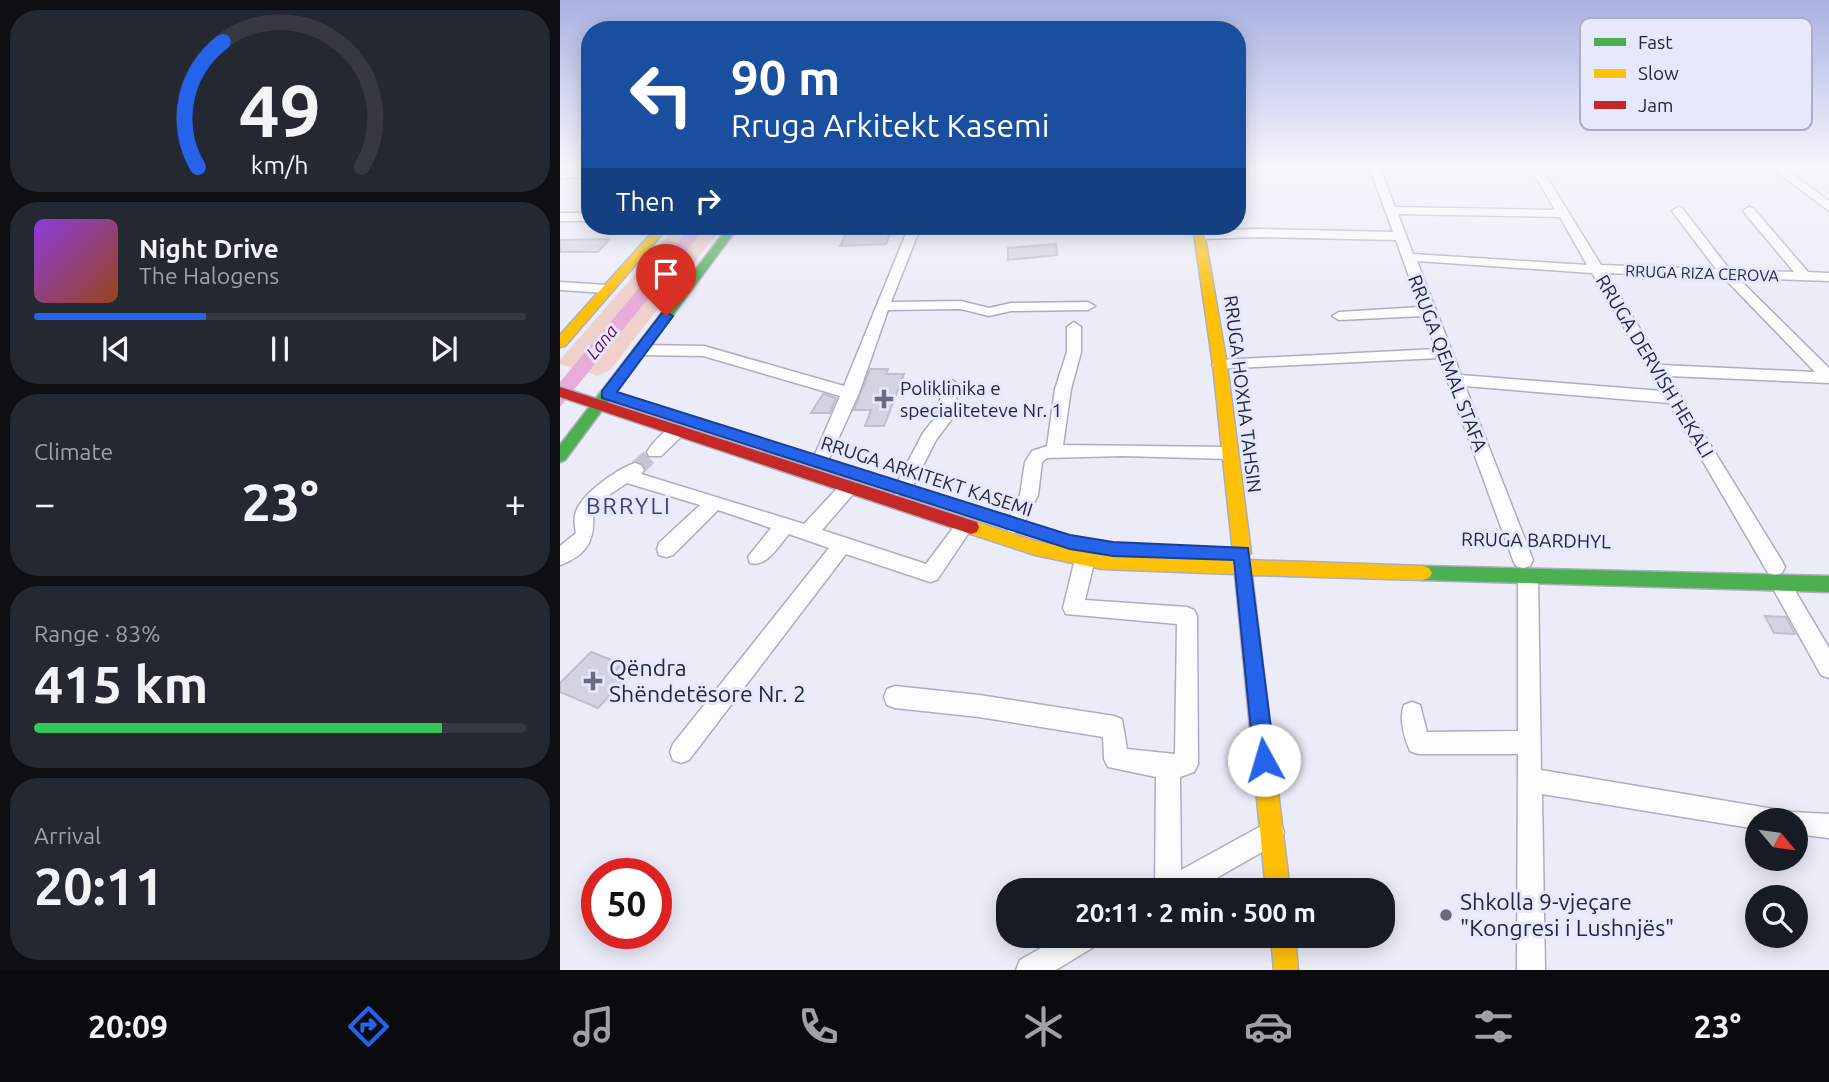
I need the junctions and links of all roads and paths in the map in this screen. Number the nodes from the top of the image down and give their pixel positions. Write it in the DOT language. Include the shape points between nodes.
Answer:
graph roads {
  1 [pos="1391,211"];
  2 [pos="1446,211"];
  3 [pos="1562,211"];
  4 [pos="1678,211"];
  5 [pos="1749,211"];
  6 [pos="1564,214"];
  7 [pos="560,217"];
  8 [pos="581,217"];
  9 [pos="1246,232"];
  10 [pos="656,235"];
  11 [pos="727,235"];
  12 [pos="913,235"];
  13 [pos="1200,235"];
  14 [pos="1401,236"];
  15 [pos="1408,257"];
  16 [pos="1597,269"];
  17 [pos="1726,273"];
  18 [pos="1804,276"];
  19 [pos="1829,277"];
  20 [pos="560,286"];
  21 [pos="607,289"];
  22 [pos="883,306"];
  23 [pos="1088,306"];
  24 [pos="1429,311"];
  25 [pos="1339,316"];
  26 [pos="1073,327"];
  27 [pos="560,343"];
  28 [pos="641,350"];
  29 [pos="1445,353"];
  30 [pos="1220,365"];
  31 [pos="1659,370"];
  32 [pos="1829,377"];
  33 [pos="560,379"];
  34 [pos="1455,380"];
  35 [pos="952,385"];
  36 [pos="574,392"];
  37 [pos="852,393"];
  38 [pos="1675,398"];
  39 [pos="603,400"];
  40 [pos="677,431"];
  41 [pos="655,452"];
  42 [pos="1054,452"];
  43 [pos="1230,453"];
  44 [pos="560,456"];
  45 [pos="817,462"];
  46 [pos="849,487"];
  47 [pos="902,490"];
  48 [pos="715,502"];
  49 [pos="965,525"];
  50 [pos="785,526"];
  51 [pos="1014,526"];
  52 [pos="808,533"];
  53 [pos="842,545"];
  54 [pos="666,549"];
  55 [pos="560,557"];
  56 [pos="757,557"];
  57 [pos="1085,559"];
  58 [pos="1242,561"];
  59 [pos="1526,568"];
  60 [pos="1829,568"];
  61 [pos="1777,575"];
  62 [pos="1829,584"];
  63 [pos="1829,668"];
  64 [pos="895,697"];
  65 [pos="1412,713"];
  66 [pos="1531,742"];
  67 [pos="681,752"];
  68 [pos="1168,767"];
  69 [pos="1531,780"];
  70 [pos="1745,815"];
  71 [pos="1808,823"];
  72 [pos="1829,826"];
  73 [pos="1272,832"];
  74 [pos="1168,878"];
  75 [pos="1191,878"];
  76 [pos="1277,878"];
  77 [pos="1068,948"];
  78 [pos="1284,948"];
  79 [pos="1030,970"];
  80 [pos="1286,970"];
  81 [pos="1531,970"];
  1 -- 14 [label="street, RRUGA QEMAL STAFA"];
  2 -- 6 [label="street"];
  3 -- 6 [label="street, RRUGA DERVISH HEKALI"];
  4 -- 17 [label="street"];
  5 -- 18 [label="street"];
  6 -- 16 [label="street, RRUGA DERVISH HEKALI"];
  7 -- 8 [label="street"];
  9 -- 14 [label="street"];
  10 -- 21 [label="main road"];
  11 -- 28 [label="main road"];
  12 -- 22 [label="street"];
  13 -- 30 [label="main road, RRUGA HOXHA TAHSIN"];
  14 -- 15 [label="street, RRUGA QEMAL STAFA"];
  15 -- 16 [label="street, RRUGA RIZA CEROVA"];
  15 -- 24 [label="street, RRUGA QEMAL STAFA"];
  16 -- 17 [label="street, RRUGA RIZA CEROVA"];
  16 -- 31 [label="street, RRUGA DERVISH HEKALI"];
  17 -- 18 [label="street, RRUGA RIZA CEROVA"];
  17 -- 32 [label="street"];
  18 -- 19 [label="street, RRUGA RIZA CEROVA"];
  20 -- 21 [label="street"];
  21 -- 27 [label="main road"];
  22 -- 23 [label="street" via="961,305 989,312 1011,307"];
  22 -- 37 [label="street"];
  24 -- 25 [label="street"];
  24 -- 29 [label="street, RRUGA QEMAL STAFA"];
  26 -- 42 [label="street" via="1074,352 1063,389"];
  28 -- 37 [label="street" via="704,351"];
  28 -- 39 [label="main road"];
  29 -- 30 [label="street"];
  29 -- 34 [label="street, RRUGA QEMAL STAFA"];
  30 -- 43 [label="main road, RRUGA HOXHA TAHSIN"];
  31 -- 32 [label="street"];
  31 -- 38 [label="street, RRUGA DERVISH HEKALI"];
  33 -- 36 [label="main road"];
  34 -- 38 [label="street"];
  34 -- 59 [label="street, RRUGA QEMAL STAFA"];
  35 -- 47 [label="street" via="943,420"];
  36 -- 39 [label="main road"];
  37 -- 45 [label="street"];
  38 -- 61 [label="street, RRUGA DERVISH HEKALI"];
  39 -- 40 [label="main road, RRUGA ARKITEKT KASEMI"];
  39 -- 44 [label="main road"];
  39 -- 45 [label="main road, RRUGA ARKITEKT KASEMI"];
  40 -- 41 [label="street"];
  40 -- 46 [label="main road, RRUGA ARKITEKT KASEMI"];
  42 -- 43 [label="street"];
  42 -- 51 [label="street" via="1038,455 1034,462 1029,495"];
  43 -- 58 [label="main road, RRUGA HOXHA TAHSIN"];
  45 -- 47 [label="main road, RRUGA ARKITEKT KASEMI"];
  46 -- 49 [label="main road, RRUGA ARKITEKT KASEMI"];
  46 -- 52 [label="street"];
  47 -- 51 [label="main road, RRUGA ARKITEKT KASEMI"];
  48 -- 50 [label="street"];
  48 -- 54 [label="street"];
  48 -- 55 [label="street" via="632,472 603,490 584,515 585,534"];
  49 -- 53 [label="street" via="930,574"];
  49 -- 57 [label="main road, RRUGA ARKITEKT KASEMI"];
  50 -- 52 [label="street"];
  50 -- 56 [label="street"];
  51 -- 58 [label="main road, RRUGA ARKITEKT KASEMI" via="1113,549"];
  52 -- 53 [label="street"];
  53 -- 67 [label="street"];
  57 -- 58 [label="main road, RRUGA ARKITEKT KASEMI" via="1135,565"];
  57 -- 68 [label="street" via="1073,608 1187,616 1186,764"];
  58 -- 59 [label="main road, RRUGA BARDHYL"];
  58 -- 73 [label="main road, RRUGA HOXHA TAHSIN"];
  59 -- 61 [label="main road, RRUGA BARDHYL"];
  59 -- 66 [label="street, RRUGA QEMAL STAFA"];
  60 -- 61 [label="main road, RRUGA BARDHYL"];
  61 -- 62 [label="main road, RRUGA BARDHYL"];
  61 -- 63 [label="street, RRUGA DERVISH HEKALI"];
  64 -- 68 [label="street" via="1114,727 1116,759"];
  65 -- 66 [label="street" via="1418,743"];
  66 -- 69 [label="street, RRUGA QEMAL STAFA"];
  68 -- 74 [label="street"];
  69 -- 70 [label="street"];
  69 -- 81 [label="street, RRUGA QEMAL STAFA"];
  71 -- 72 [label="street"];
  73 -- 75 [label="street"];
  73 -- 76 [label="main road, RRUGA HOXHA TAHSIN"];
  77 -- 79 [label="street"];
  78 -- 80 [label="main road"];
}
